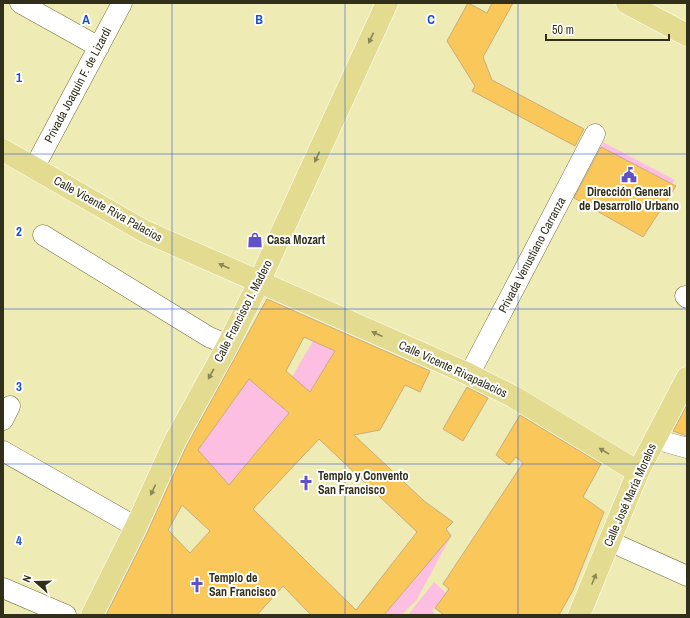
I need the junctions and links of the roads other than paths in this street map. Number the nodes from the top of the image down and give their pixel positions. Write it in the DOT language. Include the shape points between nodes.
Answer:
graph roads {
  1 [pos="20,3"];
  2 [pos="122,3"];
  3 [pos="387,3"];
  4 [pos="628,3"];
  5 [pos="648,3"];
  6 [pos="687,24"];
  7 [pos="687,35"];
  8 [pos="99,47"];
  9 [pos="595,134"];
  10 [pos="3,150"];
  11 [pos="34,168"];
  12 [pos="43,235"];
  13 [pos="259,282"];
  14 [pos="228,345"];
  15 [pos="469,375"];
  16 [pos="684,392"];
  17 [pos="655,439"];
  18 [pos="687,448"];
  19 [pos="3,452"];
  20 [pos="638,472"];
  21 [pos="136,527"];
  22 [pos="609,541"];
  23 [pos="687,576"];
  24 [pos="3,588"];
  25 [pos="66,615"];
  26 [pos="92,615"];
  27 [pos="579,615"];
  1 -- 8 [label="street"];
  2 -- 8 [label="street, Privada Joaquín F. de Lizardi"];
  3 -- 13 [label="main road, Calle Francisco I. Madero, one-way"];
  4 -- 7 [label="main road"];
  5 -- 6 [label="street"];
  8 -- 11 [label="street, Privada Joaquín F. de Lizardi"];
  9 -- 15 [label="street, Privada Venustiano Carranza"];
  10 -- 11 [label="main road, Calle Vicente Riva Palacios"];
  13 -- 11 [label="main road, Calle Vicente Riva Palacios, one-way" via="144,231"];
  12 -- 14 [label="street" via="209,337"];
  13 -- 14 [label="main road, Calle Francisco I. Madero"];
  15 -- 13 [label="main road, Calle Vicente Rivapalacios, one-way"];
  14 -- 21 [label="main road, Calle Francisco I. Madero, one-way" via="178,435"];
  20 -- 15 [label="main road, Calle Vicente Rivapalacios, one-way" via="514,397"];
  16 -- 17 [label="main road, Calle José María Morelos"];
  17 -- 18 [label="street"];
  17 -- 20 [label="main road, Calle José María Morelos"];
  19 -- 21 [label="street"];
  20 -- 22 [label="main road, Calle José María Morelos"];
  21 -- 26 [label="main road, Calle Francisco I. Madero"];
  22 -- 23 [label="street"];
  27 -- 22 [label="main road, Calle José María Morelos, one-way"];
  24 -- 25 [label="street"];
}
